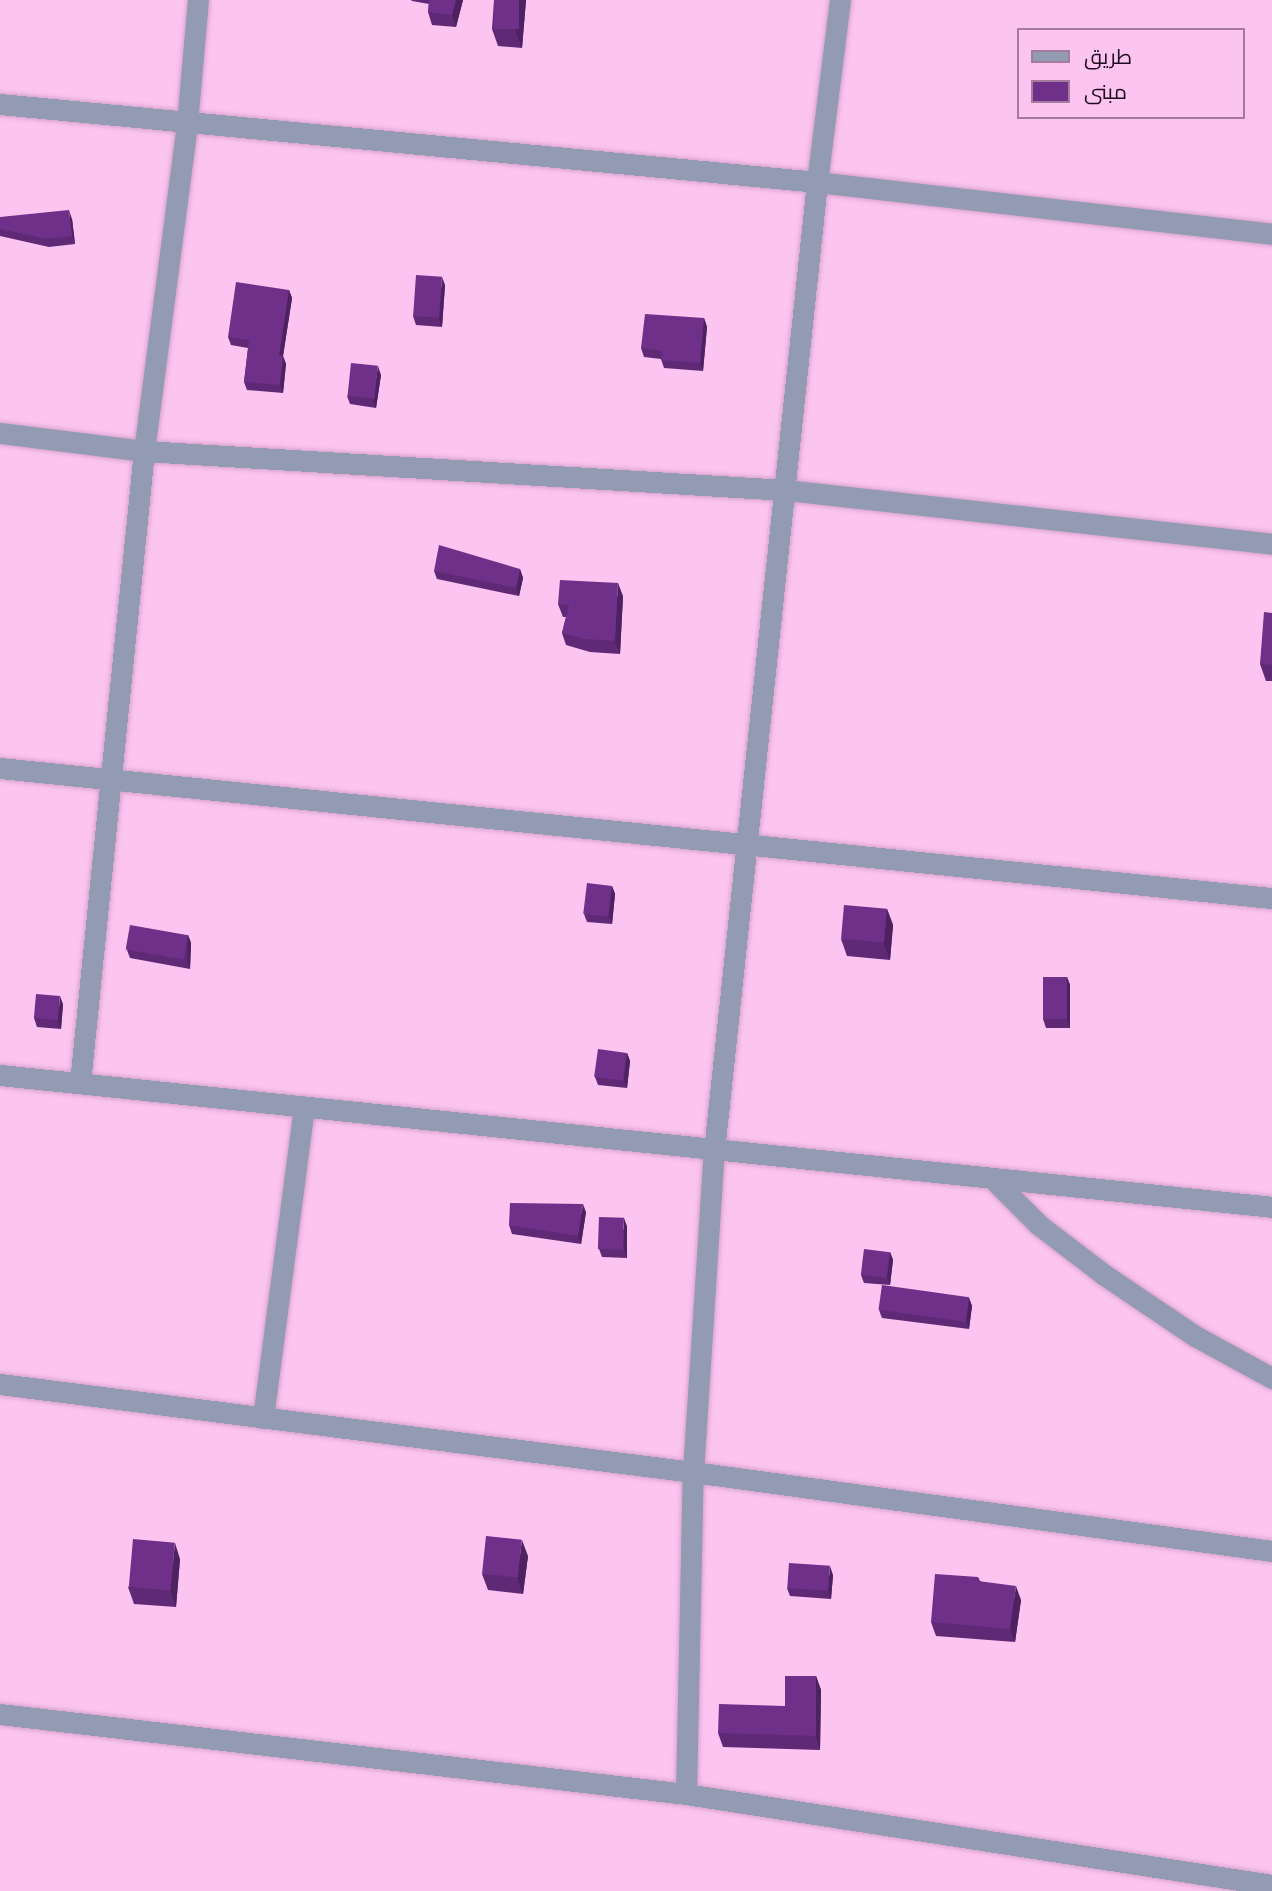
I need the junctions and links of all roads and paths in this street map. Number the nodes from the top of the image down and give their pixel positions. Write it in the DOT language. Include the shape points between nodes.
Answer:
graph roads {
  1 [pos="198,0"];
  2 [pos="839,0"];
  3 [pos="0,104"];
  4 [pos="187,122"];
  5 [pos="817,182"];
  6 [pos="1272,234"];
  7 [pos="0,433"];
  8 [pos="144,451"];
  9 [pos="786,490"];
  10 [pos="1272,544"];
  11 [pos="0,768"];
  12 [pos="110,778"];
  13 [pos="748,842"];
  14 [pos="1272,898"];
  15 [pos="0,1074"];
  16 [pos="80,1083"];
  17 [pos="304,1107"];
  18 [pos="714,1151"];
  19 [pos="993,1179"];
  20 [pos="1272,1207"];
  21 [pos="1272,1378"];
  22 [pos="0,1384"];
  23 [pos="263,1418"];
  24 [pos="693,1472"];
  25 [pos="1272,1551"];
  26 [pos="0,1714"];
  27 [pos="686,1794"];
  28 [pos="1272,1885"];
  1 -- 4 [label="street"];
  2 -- 5 [label="street"];
  3 -- 4 [label="street"];
  4 -- 5 [label="street"];
  4 -- 8 [label="street"];
  5 -- 6 [label="street"];
  5 -- 9 [label="street"];
  7 -- 8 [label="street"];
  8 -- 9 [label="street"];
  8 -- 12 [label="street"];
  9 -- 10 [label="street"];
  9 -- 13 [label="street"];
  11 -- 12 [label="street"];
  12 -- 13 [label="street"];
  12 -- 16 [label="street"];
  13 -- 14 [label="street"];
  13 -- 18 [label="street"];
  15 -- 16 [label="street"];
  16 -- 17 [label="street"];
  17 -- 18 [label="street"];
  17 -- 23 [label="street"];
  18 -- 19 [label="street"];
  18 -- 24 [label="street"];
  19 -- 20 [label="street"];
  19 -- 21 [label="street" via="1039,1225 1103,1274 1195,1336"];
  22 -- 23 [label="street"];
  23 -- 24 [label="street"];
  24 -- 25 [label="street"];
  24 -- 27 [label="street"];
  26 -- 27 [label="street"];
  27 -- 28 [label="street"];
}
